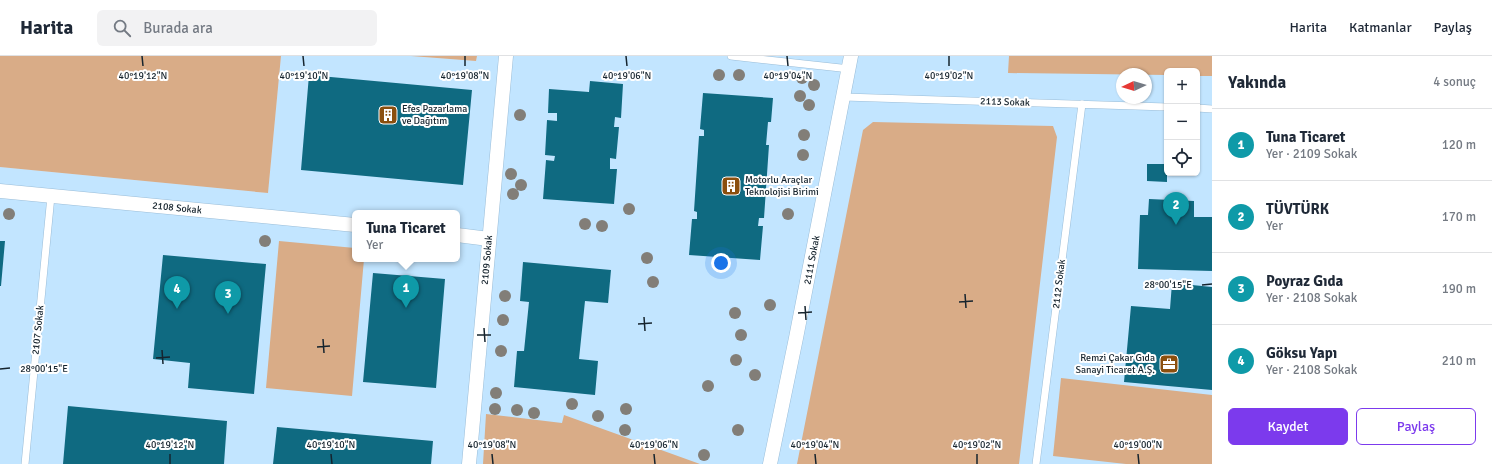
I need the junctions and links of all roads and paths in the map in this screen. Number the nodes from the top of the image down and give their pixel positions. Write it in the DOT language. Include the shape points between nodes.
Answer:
graph roads {
  1 [pos="506,56"];
  2 [pos="731,56"];
  3 [pos="850,62"];
  4 [pos="844,96"];
  5 [pos="1082,104"];
  6 [pos="1164,107"];
  7 [pos="1200,108"];
  8 [pos="1212,109"];
  9 [pos="0,190"];
  10 [pos="51,196"];
  11 [pos="352,225"];
  12 [pos="460,235"];
  13 [pos="489,238"];
  14 [pos="25,464"];
  15 [pos="469,464"];
  16 [pos="770,464"];
  17 [pos="1036,464"];
  1 -- 13 [label="street, 2109 Sokak"];
  2 -- 3 [label="lane"];
  3 -- 4 [label="street, 2111 Sokak"];
  4 -- 5 [label="lane, 2113 Sokak"];
  4 -- 16 [label="street, 2111 Sokak"];
  5 -- 6 [label="lane, 2113 Sokak"];
  5 -- 17 [label="lane, 2112 Sokak"];
  7 -- 8 [label="lane"];
  9 -- 10 [label="street, 2108 Sokak"];
  10 -- 11 [label="street, 2108 Sokak"];
  10 -- 14 [label="lane, 2107 Sokak"];
  12 -- 13 [label="street"];
  13 -- 15 [label="street, 2109 Sokak"];
}
